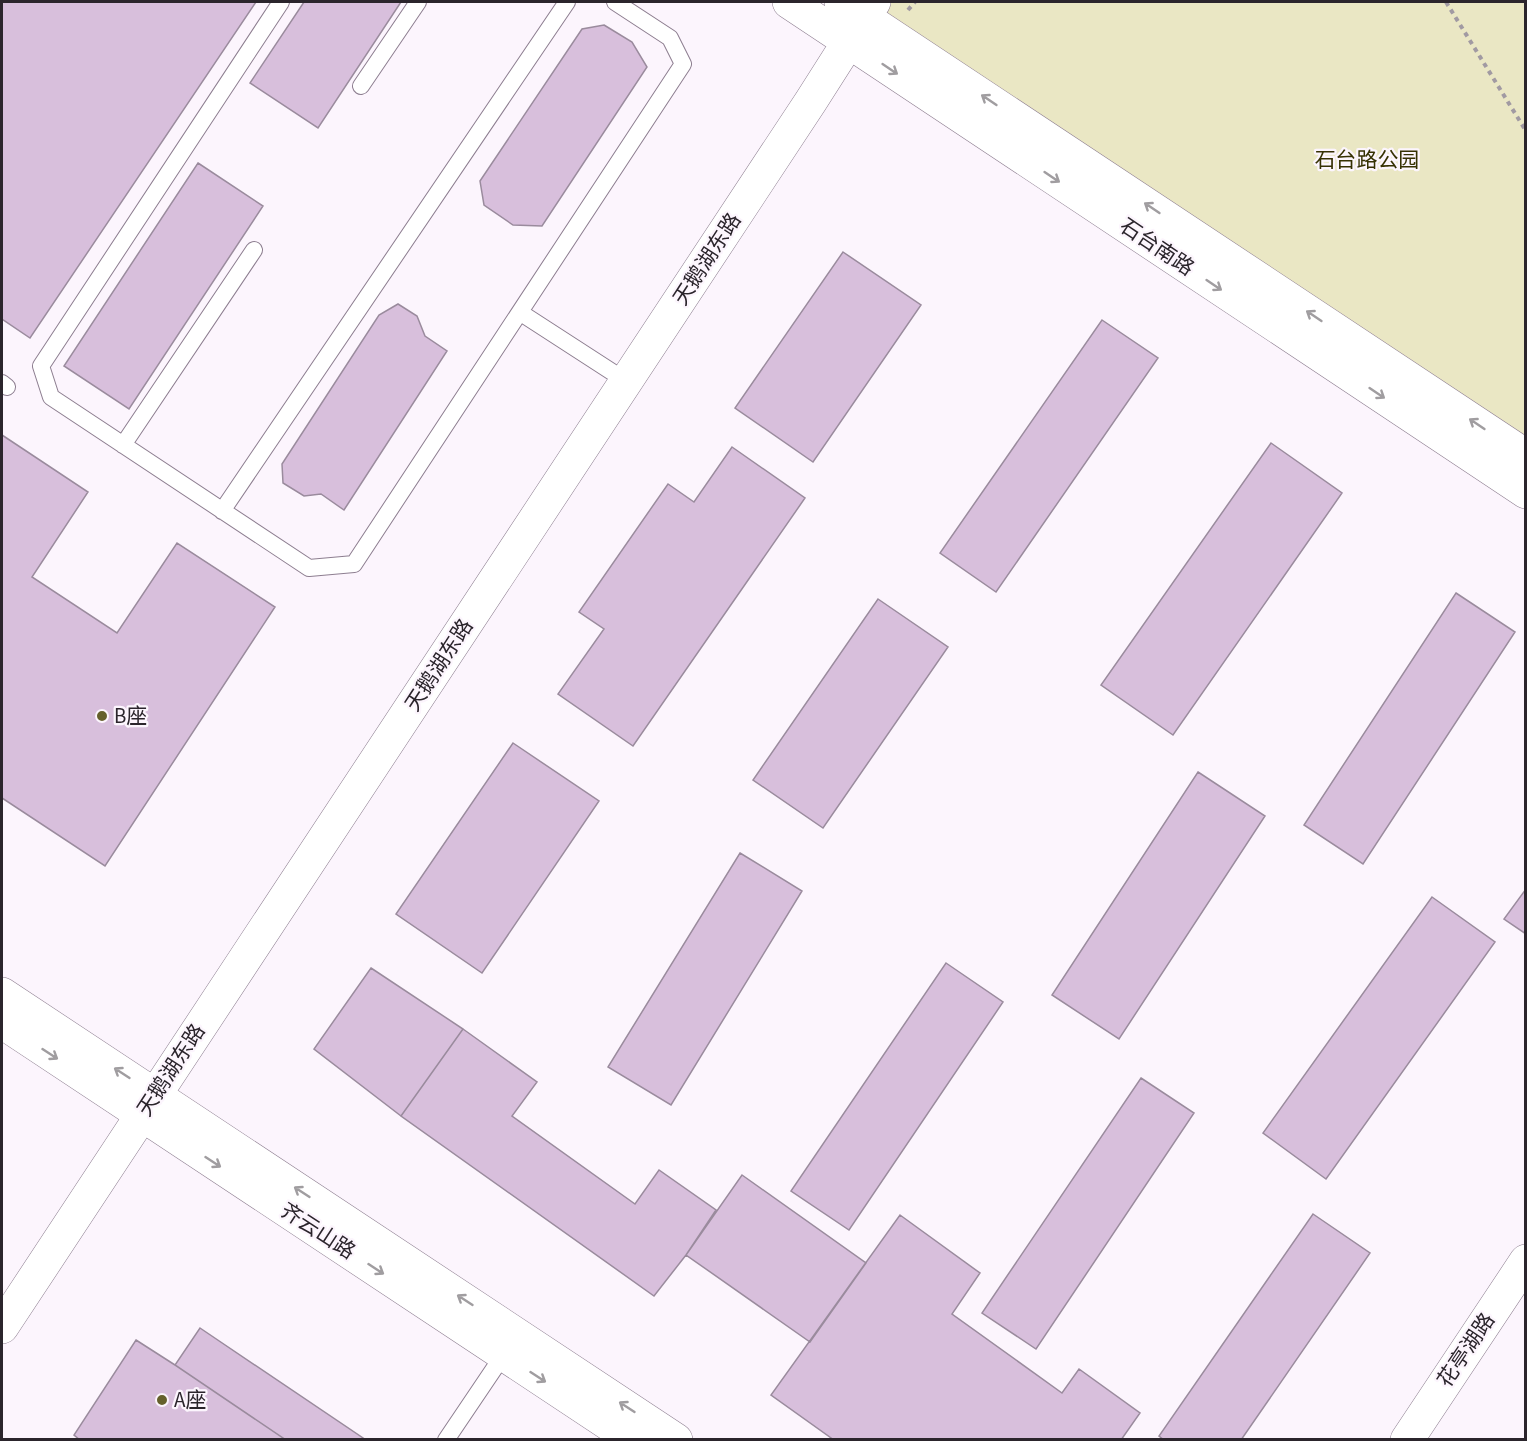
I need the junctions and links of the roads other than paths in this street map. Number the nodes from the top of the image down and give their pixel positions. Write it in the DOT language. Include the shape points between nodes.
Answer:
graph roads {
  1 [pos="281,2"];
  2 [pos="418,2"];
  3 [pos="567,2"];
  4 [pos="615,2"];
  5 [pos="789,2"];
  6 [pos="857,15"];
  7 [pos="361,86"];
  8 [pos="254,250"];
  9 [pos="520,313"];
  10 [pos="626,381"];
  11 [pos="123,445"];
  12 [pos="1526,456"];
  13 [pos="1526,492"];
  14 [pos="222,512"];
  15 [pos="2,994"];
  16 [pos="2,1022"];
  17 [pos="148,1105"];
  18 [pos="1526,1262"];
  19 [pos="2,1327"];
  20 [pos="511,1344"];
  21 [pos="446,1440"];
  22 [pos="633,1440"];
  23 [pos="676,1440"];
  24 [pos="1407,1440"];
  1 -- 11 [label="lane" via="41,366 51,397"];
  2 -- 7 [label="lane"];
  3 -- 14 [label="lane"];
  4 -- 9 [label="lane" via="670,38 683,64"];
  5 -- 6 [label="street, 石台南路"];
  6 -- 10 [label="street, 天鹅湖东路" via="811,101"];
  12 -- 6 [label="street, 石台南路, one-way"];
  6 -- 13 [label="street, 石台南路, one-way"];
  8 -- 11 [label="lane"];
  9 -- 10 [label="lane"];
  9 -- 14 [label="lane" via="354,564 309,568"];
  10 -- 17 [label="street, 天鹅湖东路"];
  11 -- 14 [label="lane"];
  17 -- 15 [label="street, one-way"];
  16 -- 17 [label="street, 齐云山路, one-way"];
  17 -- 19 [label="street, 天鹅湖东路"];
  17 -- 20 [label="street, 齐云山路"];
  18 -- 24 [label="street, 花亭湖路"];
  20 -- 21 [label="lane"];
  20 -- 22 [label="street, 齐云山路, one-way"];
  23 -- 20 [label="street, one-way"];
}
